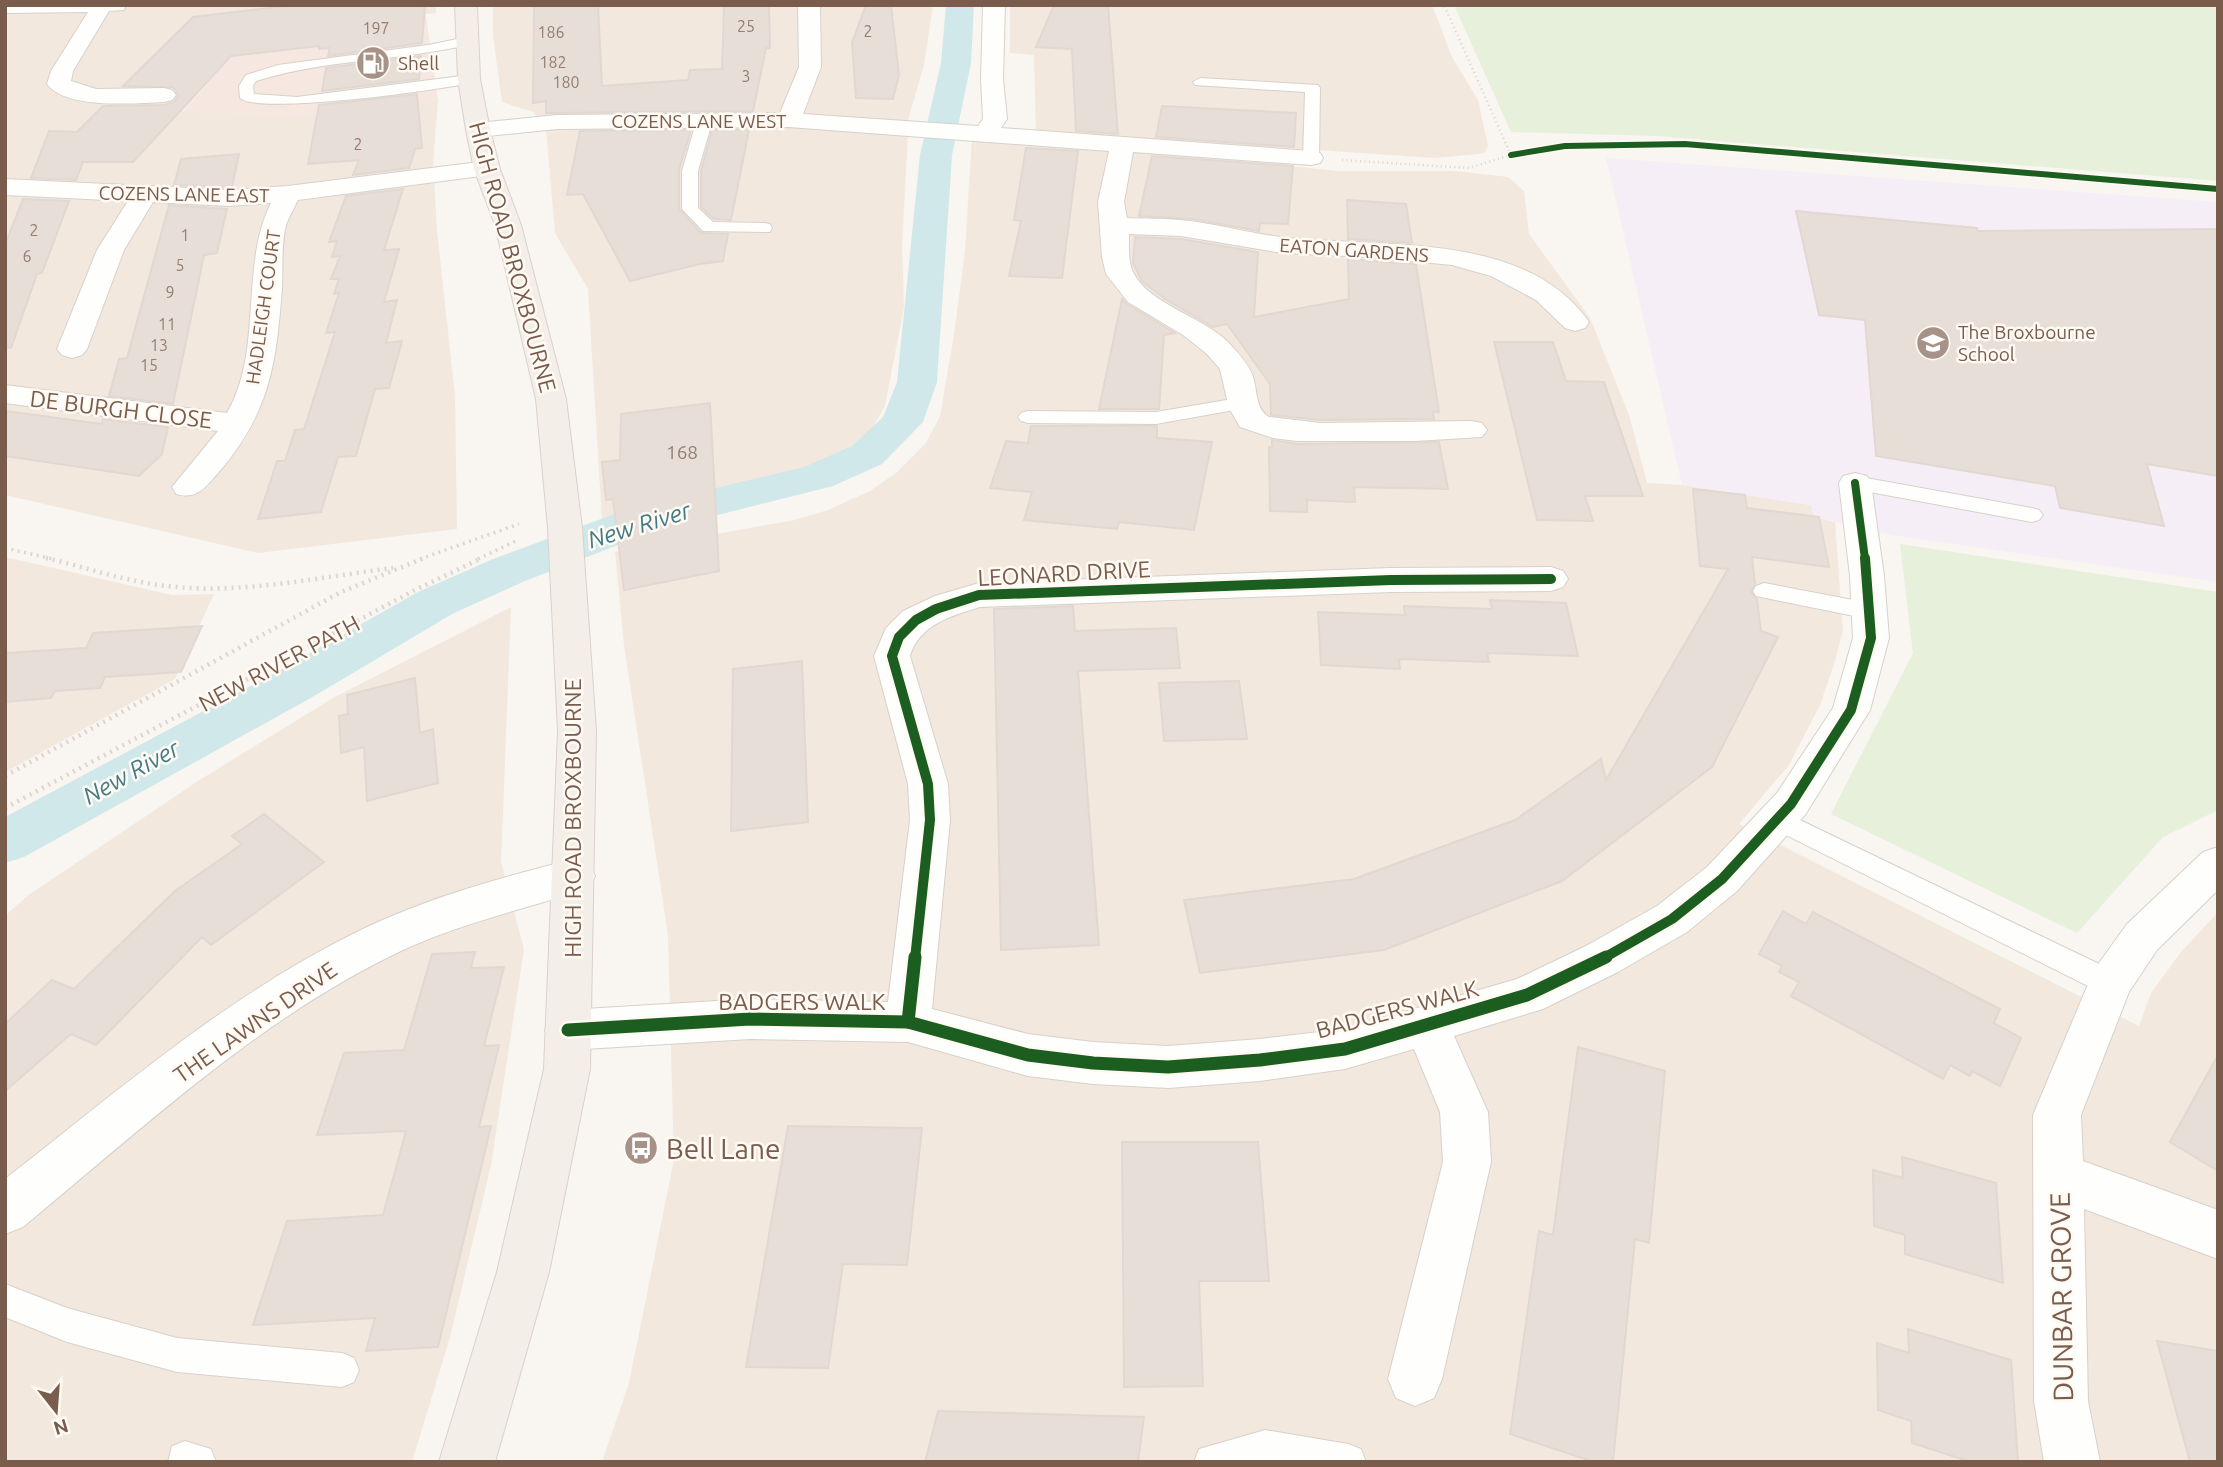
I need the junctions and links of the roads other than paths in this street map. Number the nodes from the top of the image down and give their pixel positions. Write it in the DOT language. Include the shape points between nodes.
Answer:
graph roads {
  1 [pos="466,5"];
  2 [pos="809,5"];
  3 [pos="994,5"];
  4 [pos="109,6"];
  5 [pos="5,7"];
  6 [pos="467,41"];
  7 [pos="469,79"];
  8 [pos="1200,82"];
  9 [pos="164,96"];
  10 [pos="705,119"];
  11 [pos="789,120"];
  12 [pos="478,130"];
  13 [pos="975,132"];
  14 [pos="1123,143"];
  15 [pos="1311,158"];
  16 [pos="487,169"];
  17 [pos="5,187"];
  18 [pos="288,194"];
  19 [pos="145,195"];
  20 [pos="1115,226"];
  21 [pos="764,228"];
  22 [pos="1575,322"];
  23 [pos="72,349"];
  24 [pos="9,398"];
  25 [pos="1244,404"];
  26 [pos="1028,417"];
  27 [pos="237,424"];
  28 [pos="1472,430"];
  29 [pos="1855,483"];
  30 [pos="188,487"];
  31 [pos="2032,515"];
  32 [pos="1551,579"];
  33 [pos="1764,592"];
  34 [pos="1869,611"];
  35 [pos="1777,819"];
  36 [pos="2218,864"];
  37 [pos="575,876"];
  38 [pos="2110,983"];
  39 [pos="908,1022"];
  40 [pos="1427,1026"];
  41 [pos="568,1030"];
  42 [pos="2059,1176"];
  43 [pos="5,1210"];
  44 [pos="2218,1235"];
  45 [pos="5,1300"];
  46 [pos="342,1370"];
  47 [pos="1415,1379"];
  48 [pos="467,1462"];
  49 [pos="1212,1462"];
  50 [pos="1348,1462"];
  51 [pos="2072,1462"];
  1 -- 6 [label="main road, HIGH ROAD BROXBOURNE"];
  2 -- 11 [label="street" via="810,67"];
  3 -- 13 [label="street" via="995,119"];
  4 -- 5 [label="street"];
  4 -- 9 [label="street" via="62,71 59,84 72,92 97,96"];
  6 -- 7 [label="main road, HIGH ROAD BROXBOURNE"];
  6 -- 7 [label="lane" via="283,68 251,78 246,86 247,98 297,101"];
  7 -- 12 [label="main road, HIGH ROAD BROXBOURNE"];
  8 -- 15 [label="lane" via="1312,88"];
  10 -- 11 [label="street, COZENS LANE WEST"];
  10 -- 12 [label="street, COZENS LANE WEST" via="556,122"];
  10 -- 21 [label="lane" via="690,172 691,209 709,227"];
  11 -- 13 [label="street, COZENS LANE WEST"];
  12 -- 16 [label="main road, HIGH ROAD BROXBOURNE"];
  13 -- 14 [label="street"];
  14 -- 15 [label="street"];
  14 -- 20 [label="street" via="1111,202"];
  16 -- 18 [label="street, COZENS LANE EAST"];
  16 -- 37 [label="main road, HIGH ROAD BROXBOURNE" via="508,225 551,399 565,527 577,731"];
  17 -- 19 [label="street, COZENS LANE EAST"];
  18 -- 19 [label="street, COZENS LANE EAST" via="229,198"];
  18 -- 27 [label="street, HADLEIGH COURT" via="273,225 256,378"];
  19 -- 23 [label="street" via="110,248"];
  20 -- 22 [label="street, EATON GARDENS" via="1181,228 1282,246 1453,257 1501,270 1535,288"];
  20 -- 25 [label="street" via="1117,264 1126,285 1212,342 1234,368"];
  24 -- 27 [label="street, DE BURGH CLOSE"];
  25 -- 26 [label="lane" via="1156,418"];
  25 -- 28 [label="street" via="1252,422 1291,431"];
  27 -- 30 [label="street, HADLEIGH COURT"];
  29 -- 31 [label="lane"];
  29 -- 34 [label="street, BADGERS WALK"];
  32 -- 39 [label="street, LEONARD DRIVE" via="979,595 920,618 899,635 892,656 928,784 930,820"];
  33 -- 34 [label="lane"];
  34 -- 35 [label="street, BADGERS WALK" via="1871,638 1851,710"];
  35 -- 38 [label="lane"];
  35 -- 40 [label="street, BADGERS WALK" via="1722,879 1672,919 1602,960 1527,995"];
  36 -- 38 [label="street" via="2142,937"];
  37 -- 41 [label="main road, HIGH ROAD BROXBOURNE"];
  37 -- 43 [label="street, THE LAWNS DRIVE" via="407,929 333,966 245,1022"];
  38 -- 42 [label="street" via="2057,1115"];
  39 -- 40 [label="street, BADGERS WALK" via="1028,1055 1168,1067 1345,1049"];
  39 -- 41 [label="street, BADGERS WALK" via="750,1019"];
  40 -- 47 [label="street" via="1464,1112 1467,1162"];
  41 -- 48 [label="main road, HIGH ROAD BROXBOURNE" via="567,1069 523,1272"];
  42 -- 44 [label="street, DUNBAR GROVE"];
  42 -- 51 [label="street, DUNBAR GROVE" via="2062,1401"];
  45 -- 46 [label="lane" via="67,1325 177,1355"];
  49 -- 50 [label="lane" via="1265,1448"];
}
